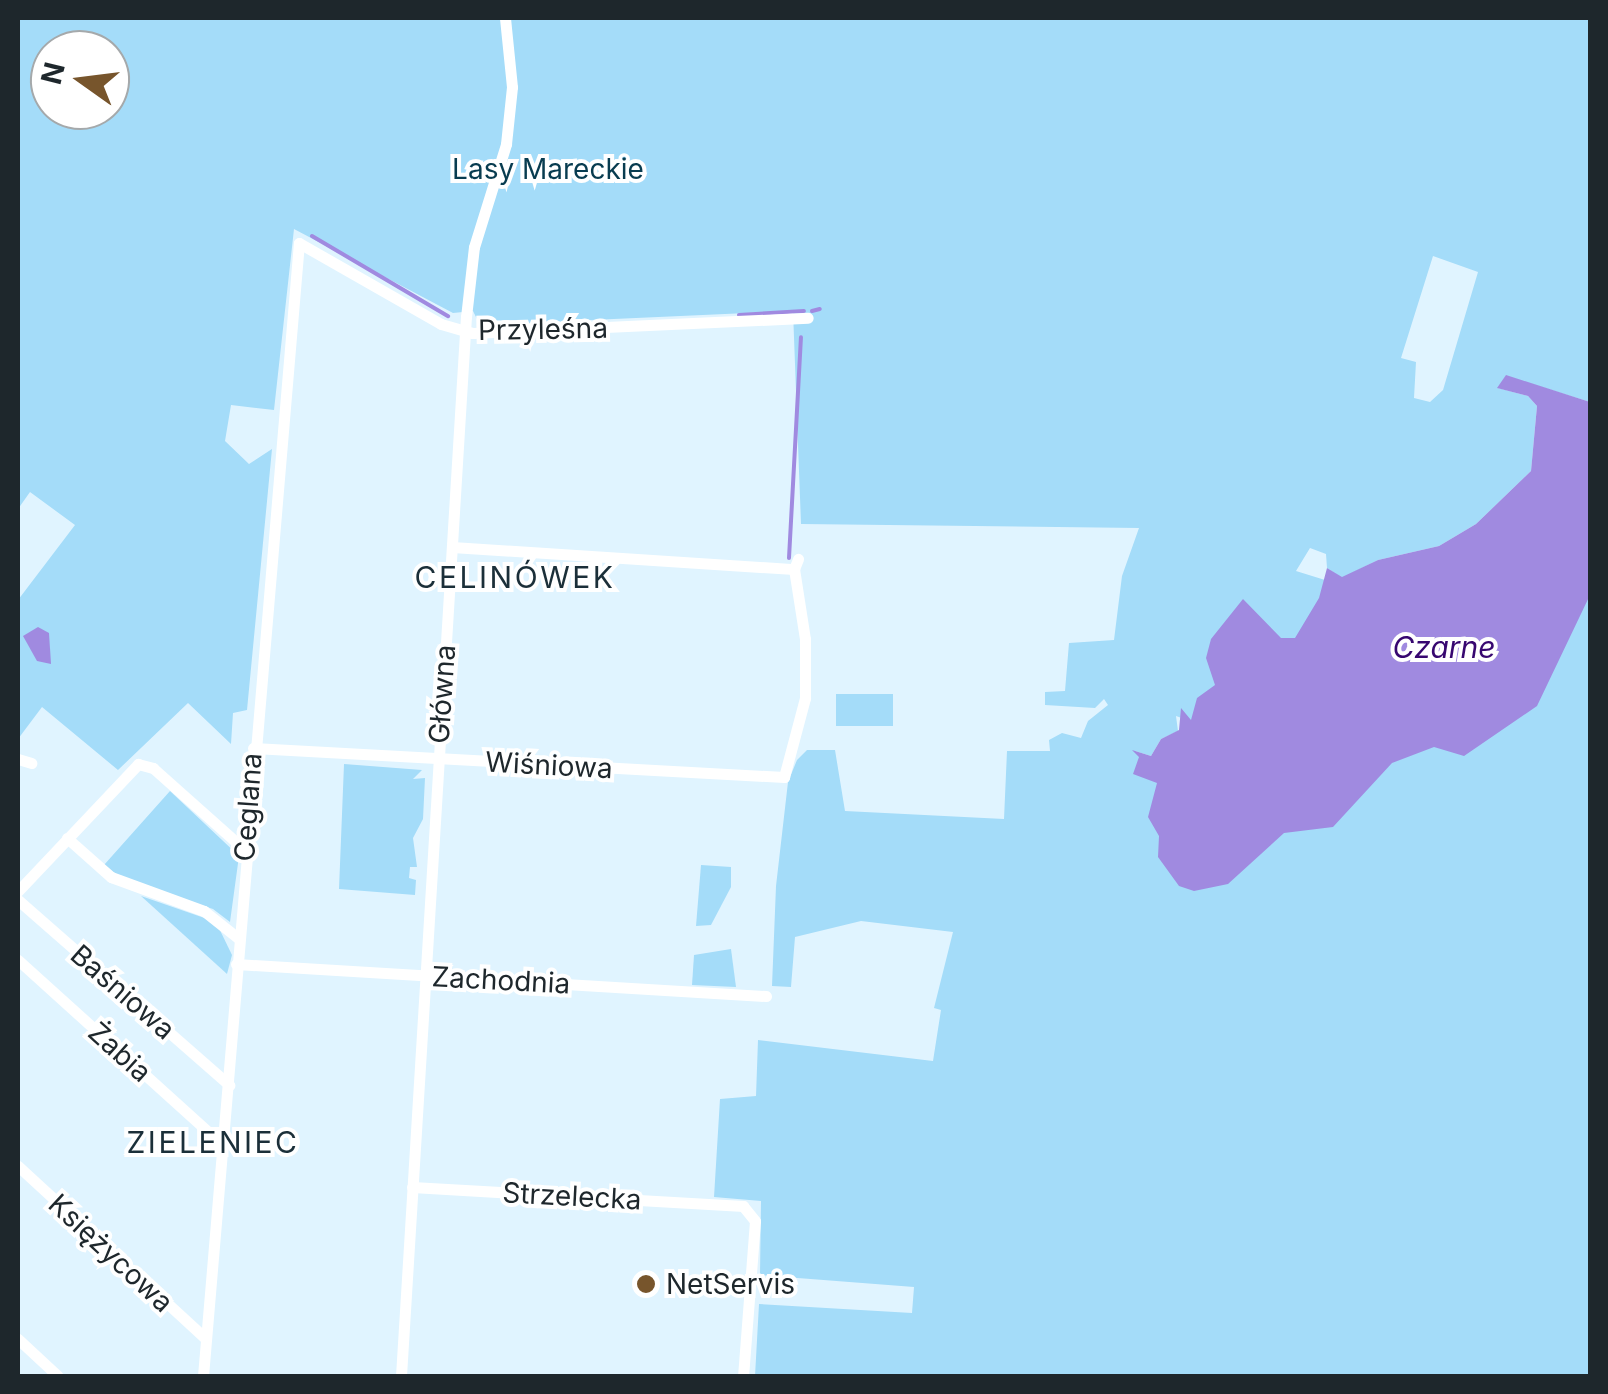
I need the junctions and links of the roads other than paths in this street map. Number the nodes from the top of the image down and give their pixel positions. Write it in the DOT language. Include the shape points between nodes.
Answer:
graph roads {
  1 [pos="506,18"];
  2 [pos="302,240"];
  3 [pos="808,318"];
  4 [pos="465,331"];
  5 [pos="452,547"];
  6 [pos="253,748"];
  7 [pos="18,758"];
  8 [pos="438,759"];
  9 [pos="31,763"];
  10 [pos="67,838"];
  11 [pos="245,850"];
  12 [pos="18,890"];
  13 [pos="18,900"];
  14 [pos="238,938"];
  15 [pos="18,960"];
  16 [pos="236,964"];
  17 [pos="426,976"];
  18 [pos="766,996"];
  19 [pos="228,1085"];
  20 [pos="223,1144"];
  21 [pos="18,1166"];
  22 [pos="412,1188"];
  23 [pos="206,1338"];
  24 [pos="18,1339"];
  25 [pos="58,1376"];
  26 [pos="204,1376"];
  27 [pos="401,1376"];
  28 [pos="743,1376"];
  1 -- 4 [label="street, Główna" via="512,87 506,144 474,248"];
  2 -- 4 [label="street, Przyleśna" via="441,324"];
  2 -- 6 [label="street, Ceglana" via="295,257"];
  3 -- 4 [label="street, Przyleśna"];
  4 -- 5 [label="street, Główna"];
  5 -- 8 [label="street, Główna"];
  5 -- 8 [label="street, Wiśniowa" via="796,564 805,698 784,778"];
  6 -- 8 [label="street, Wiśniowa"];
  6 -- 11 [label="street, Ceglana"];
  7 -- 9 [label="street"];
  8 -- 17 [label="street, Główna"];
  10 -- 11 [label="street" via="133,766 145,764"];
  10 -- 12 [label="street"];
  10 -- 14 [label="street" via="111,877 204,912"];
  11 -- 14 [label="street, Ceglana"];
  13 -- 19 [label="street, Baśniowa"];
  14 -- 16 [label="street, Ceglana"];
  15 -- 20 [label="street, Żabia"];
  16 -- 17 [label="street, Zachodnia"];
  16 -- 19 [label="street, Ceglana"];
  17 -- 18 [label="street, Zachodnia"];
  17 -- 22 [label="street, Główna"];
  19 -- 20 [label="street, Ceglana"];
  20 -- 23 [label="street, Ceglana"];
  21 -- 23 [label="street, Księżycowa"];
  22 -- 27 [label="street, Główna"];
  22 -- 28 [label="street, Strzelecka" via="750,1210"];
  23 -- 26 [label="street, Ceglana"];
  24 -- 25 [label="street"];
}
